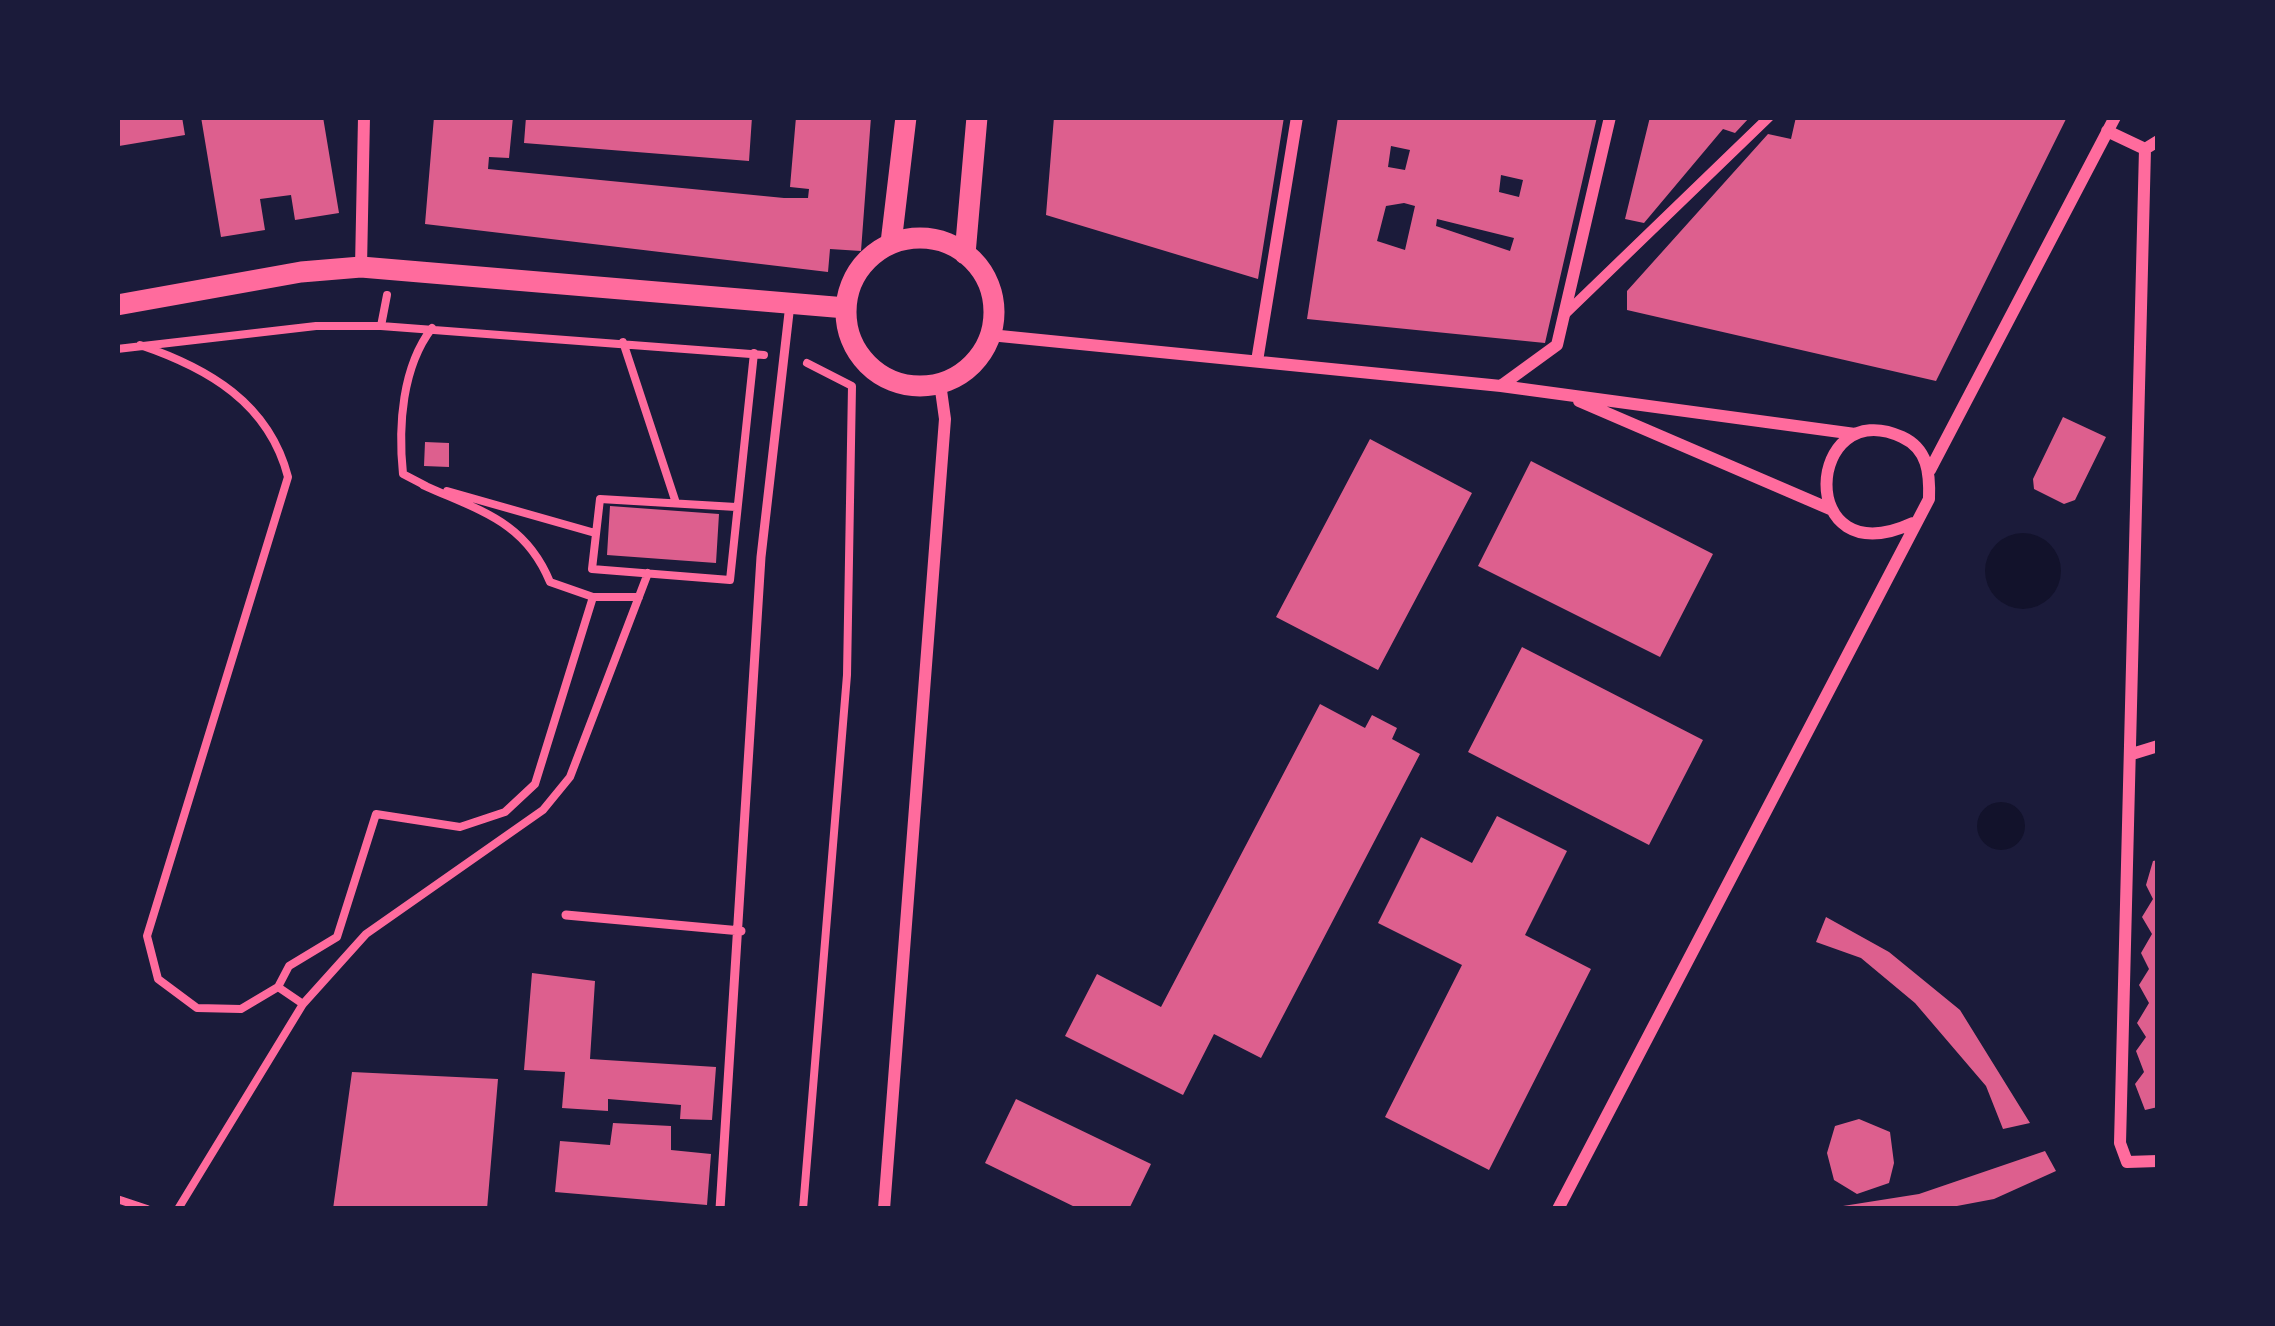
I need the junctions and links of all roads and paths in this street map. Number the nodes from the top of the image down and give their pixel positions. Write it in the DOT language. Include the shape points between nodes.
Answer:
graph roads {
  1 [pos="364,117"];
  2 [pos="906,117"];
  3 [pos="976,117"];
  4 [pos="1297,117"];
  5 [pos="1610,117"];
  6 [pos="1769,117"];
  7 [pos="2115,117"];
  8 [pos="2107,131"];
  9 [pos="2151,145"];
  10 [pos="891,244"];
  11 [pos="964,254"];
  12 [pos="361,267"];
  13 [pos="117,304"];
  14 [pos="790,304"];
  15 [pos="846,308"];
  16 [pos="1564,314"];
  17 [pos="432,328"];
  18 [pos="990,334"];
  19 [pos="623,342"];
  20 [pos="140,345"];
  21 [pos="117,349"];
  22 [pos="754,353"];
  23 [pos="786,358"];
  24 [pos="1256,362"];
  25 [pos="940,383"];
  26 [pos="1502,386"];
  27 [pos="1562,394"];
  28 [pos="1855,434"];
  29 [pos="1930,470"];
  30 [pos="423,485"];
  31 [pos="676,503"];
  32 [pos="736,507"];
  33 [pos="1830,509"];
  34 [pos="1913,524"];
  35 [pos="596,533"];
  36 [pos="648,573"];
  37 [pos="593,597"];
  38 [pos="639,597"];
  39 [pos="2158,746"];
  40 [pos="2132,754"];
  41 [pos="566,915"];
  42 [pos="741,931"];
  43 [pos="278,987"];
  44 [pos="303,1004"];
  45 [pos="2158,1161"];
  46 [pos="117,1198"];
  47 [pos="147,1209"];
  48 [pos="178,1209"];
  49 [pos="720,1209"];
  50 [pos="802,1209"];
  51 [pos="884,1209"];
  52 [pos="1558,1209"];
  1 -- 12 [label="street"];
  2 -- 10 [label="street"];
  3 -- 11 [label="street"];
  4 -- 24 [label="street"];
  5 -- 16 [label="street"];
  6 -- 16 [label="street"];
  7 -- 8 [label="street"];
  8 -- 9 [label="street"];
  8 -- 29 [label="street"];
  9 -- 40 [label="street"];
  10 -- 11 [label="street" via="916,238"];
  10 -- 15 [label="street" via="855,275"];
  11 -- 18 [label="street" via="987,282"];
  12 -- 13 [label="street"];
  12 -- 14 [label="street"];
  14 -- 15 [label="street"];
  14 -- 23 [label="lane"];
  15 -- 25 [label="street" via="854,347 869,367 890,381"];
  16 -- 26 [label="street" via="1557,345"];
  17 -- 19 [label="path"];
  17 -- 20 [label="path" via="316,326"];
  17 -- 30 [label="path" via="412,354 400,447 403,474"];
  18 -- 24 [label="street"];
  18 -- 25 [label="street" via="979,357"];
  19 -- 22 [label="path"];
  19 -- 31 [label="path"];
  20 -- 21 [label="path"];
  20 -- 43 [label="path" via="245,399 282,454 289,489 147,936 158,979 197,1008 241,1009"];
  22 -- 23 [label="path"];
  22 -- 32 [label="path"];
  23 -- 42 [label="lane" via="761,557"];
  23 -- 50 [label="path" via="851,386 847,675"];
  24 -- 26 [label="street"];
  25 -- 51 [label="street" via="945,418"];
  26 -- 27 [label="street"];
  27 -- 28 [label="street"];
  27 -- 33 [label="street"];
  28 -- 29 [label="street" via="1886,430 1914,443"];
  28 -- 33 [label="street" via="1832,452 1823,481"];
  29 -- 34 [label="street" via="1929,499"];
  30 -- 35 [label="path"];
  30 -- 37 [label="path" via="508,525 537,551 550,582"];
  31 -- 32 [label="path"];
  31 -- 35 [label="path" via="600,499"];
  32 -- 36 [label="path" via="730,580"];
  33 -- 34 [label="street" via="1853,531 1884,537"];
  34 -- 52 [label="street"];
  35 -- 36 [label="path" via="592,569"];
  36 -- 38 [label="path"];
  37 -- 38 [label="path"];
  37 -- 43 [label="path" via="535,784 505,812 460,827 376,814 337,937 289,966"];
  38 -- 44 [label="path" via="570,776 543,810 366,934"];
  39 -- 40 [label="street"];
  40 -- 45 [label="street" via="2120,1143 2127,1162"];
  41 -- 42 [label="lane"];
  42 -- 49 [label="lane"];
  43 -- 44 [label="path"];
  44 -- 48 [label="path"];
  46 -- 47 [label="path"];
}
